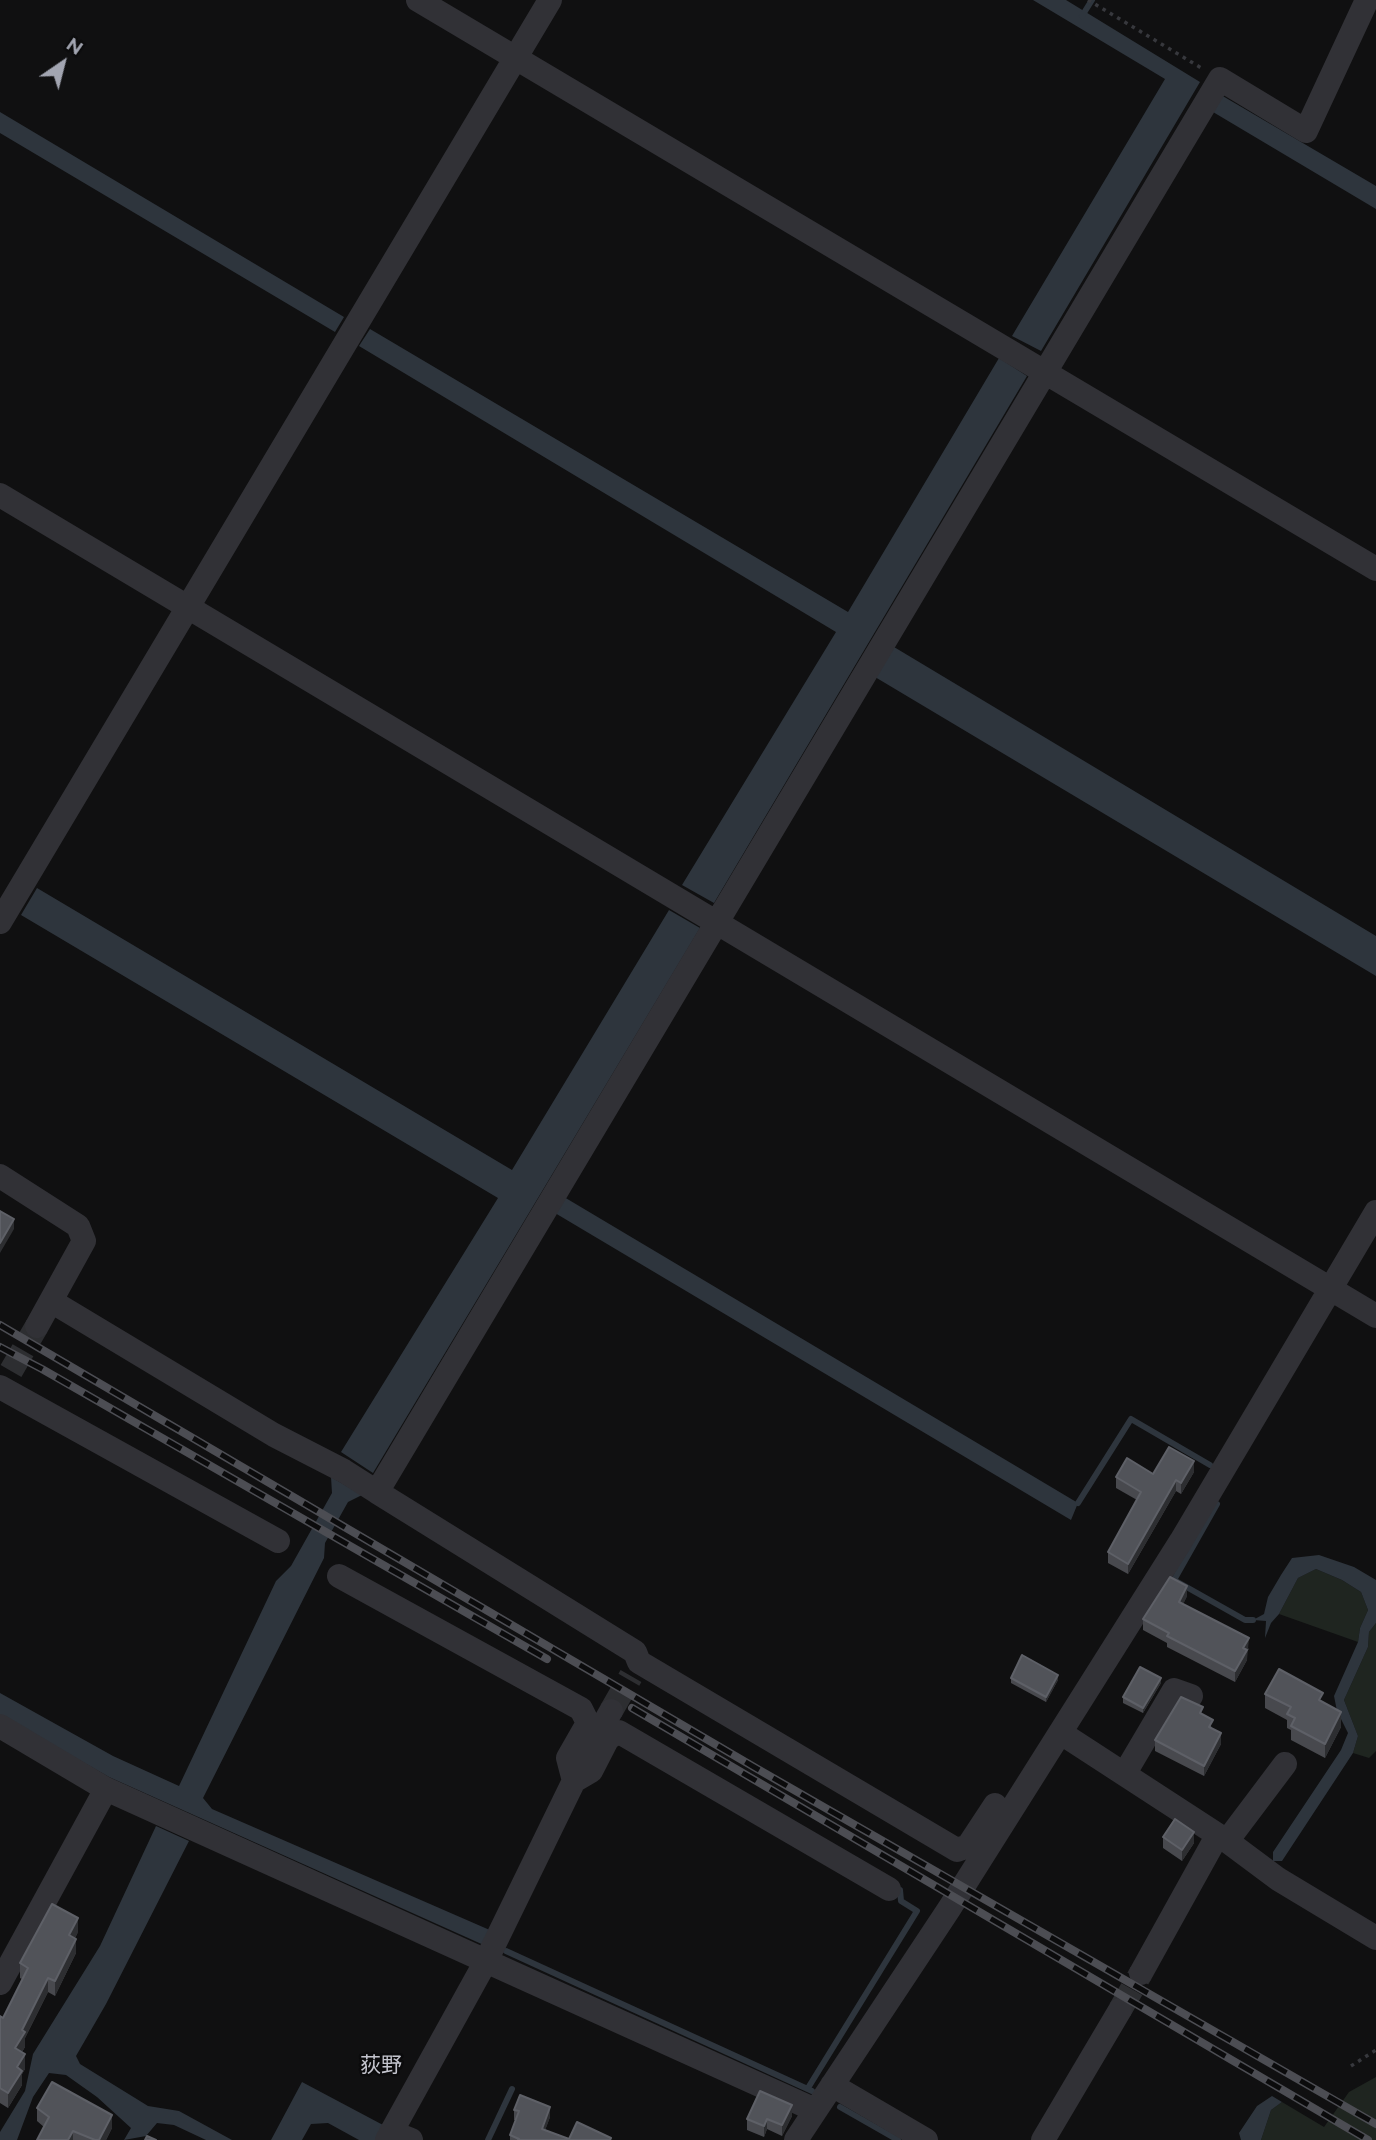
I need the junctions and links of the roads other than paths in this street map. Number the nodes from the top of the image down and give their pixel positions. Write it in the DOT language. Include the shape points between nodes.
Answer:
graph roads {
  1 [pos="418,0"];
  2 [pos="550,0"];
  3 [pos="1367,0"];
  4 [pos="515,58"];
  5 [pos="1028,361"];
  6 [pos="0,495"];
  7 [pos="1376,569"];
  8 [pos="188,609"];
  9 [pos="8,908"];
  10 [pos="717,922"];
  11 [pos="0,1176"];
  12 [pos="1376,1212"];
  13 [pos="1330,1289"];
  14 [pos="51,1301"];
  15 [pos="1376,1316"];
  16 [pos="37,1326"];
  17 [pos="3,1384"];
  18 [pos="360,1481"];
  19 [pos="278,1541"];
  20 [pos="339,1576"];
  21 [pos="1191,1696"];
  22 [pos="611,1711"];
  23 [pos="0,1726"];
  24 [pos="1054,1743"];
  25 [pos="1285,1763"];
  26 [pos="1125,1773"];
  27 [pos="574,1781"];
  28 [pos="106,1789"];
  29 [pos="1222,1838"];
  30 [pos="889,1889"];
  31 [pos="1376,1938"];
  32 [pos="486,1961"];
  33 [pos="1141,1973"];
  34 [pos="0,1983"];
  35 [pos="1119,2010"];
  36 [pos="832,2085"];
  37 [pos="815,2110"];
  38 [pos="397,2137"];
  39 [pos="796,2140"];
  40 [pos="926,2140"];
  41 [pos="1043,2140"];
  1 -- 4 [label="street"];
  2 -- 4 [label="street"];
  3 -- 5 [label="street" via="1306,131 1211,94"];
  4 -- 5 [label="street"];
  4 -- 8 [label="street"];
  5 -- 7 [label="street"];
  5 -- 10 [label="street"];
  6 -- 8 [label="street"];
  8 -- 9 [label="street"];
  8 -- 10 [label="street"];
  10 -- 13 [label="street"];
  10 -- 18 [label="street"];
  11 -- 14 [label="street" via="78,1226 83,1241"];
  12 -- 13 [label="street"];
  13 -- 15 [label="street"];
  13 -- 24 [label="street" via="1181,1541"];
  14 -- 16 [label="street"];
  14 -- 18 [label="street" via="274,1435"];
  17 -- 19 [label="street"];
  18 -- 24 [label="street" via="635,1652 635,1669 957,1850 968,1846 1031,1749"];
  20 -- 27 [label="street" via="580,1709 588,1723 569,1758"];
  21 -- 26 [label="street" via="1174,1690"];
  22 -- 27 [label="street"];
  23 -- 28 [label="street"];
  24 -- 26 [label="street"];
  24 -- 36 [label="street"];
  25 -- 29 [label="street"];
  26 -- 29 [label="street"];
  27 -- 30 [label="street" via="591,1771 608,1738 619,1732"];
  27 -- 32 [label="street"];
  28 -- 32 [label="street"];
  28 -- 34 [label="street"];
  29 -- 31 [label="street" via="1278,1879"];
  29 -- 33 [label="street"];
  32 -- 37 [label="street"];
  32 -- 38 [label="street"];
  35 -- 41 [label="street"];
  36 -- 37 [label="street"];
  36 -- 40 [label="street"];
  37 -- 39 [label="street"];
}
